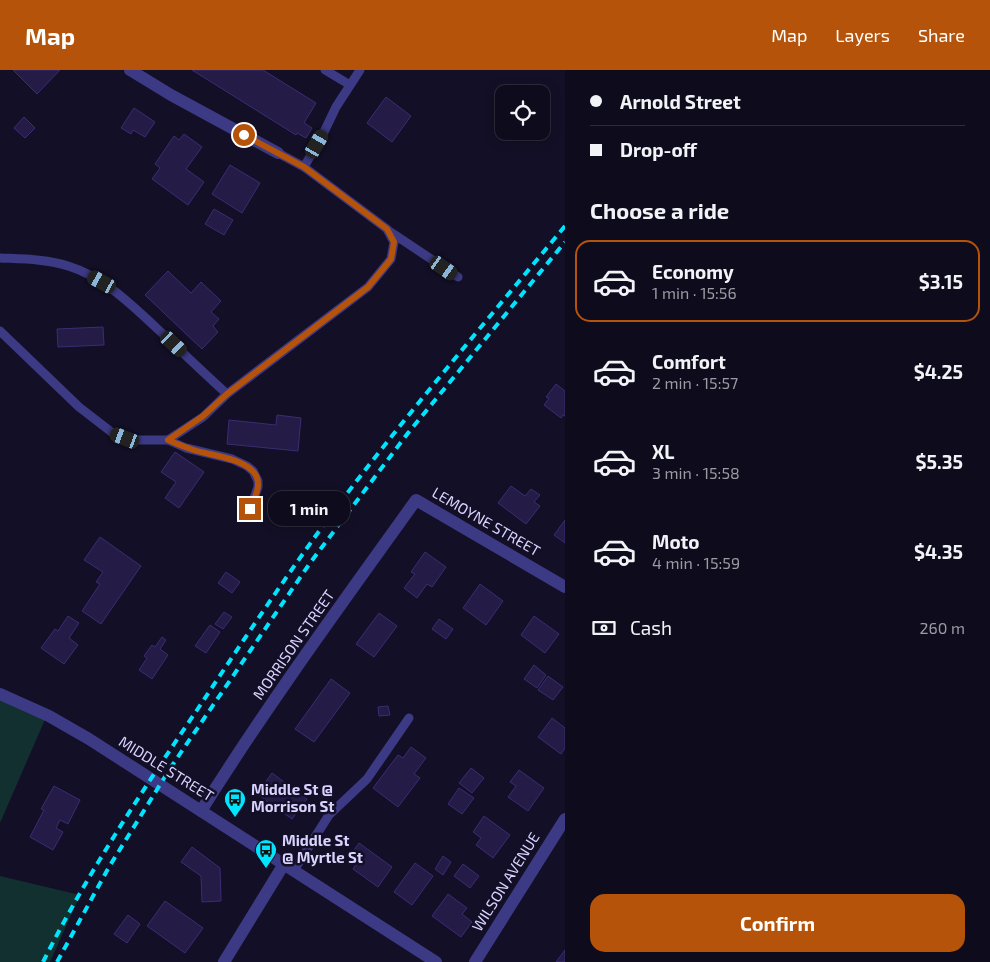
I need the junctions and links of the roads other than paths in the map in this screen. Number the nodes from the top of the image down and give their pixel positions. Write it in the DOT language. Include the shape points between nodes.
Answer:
graph roads {
  1 [pos="130,70"];
  2 [pos="326,70"];
  3 [pos="360,70"];
  4 [pos="350,85"];
  5 [pos="278,153"];
  6 [pos="304,167"];
  7 [pos="387,229"];
  8 [pos="0,258"];
  9 [pos="458,278"];
  10 [pos="0,331"];
  11 [pos="227,394"];
  12 [pos="168,440"];
  13 [pos="416,500"];
  14 [pos="250,509"];
  15 [pos="565,587"];
  16 [pos="0,694"];
  17 [pos="409,718"];
  18 [pos="201,810"];
  19 [pos="565,819"];
  20 [pos="289,867"];
  21 [pos="224,962"];
  22 [pos="436,962"];
  23 [pos="475,962"];
  1 -- 5 [label="street"];
  2 -- 4 [label="lane"];
  3 -- 4 [label="lane"];
  4 -- 6 [label="lane"];
  5 -- 6 [label="lane"];
  6 -- 7 [label="lane"];
  7 -- 9 [label="lane"];
  7 -- 11 [label="lane" via="394,242 391,259 368,287"];
  8 -- 11 [label="lane" via="66,265 102,282 135,308"];
  10 -- 12 [label="lane" via="57,387 114,434 125,438"];
  11 -- 12 [label="lane" via="203,416"];
  12 -- 14 [label="lane" via="186,448 232,459 253,471 258,487"];
  13 -- 15 [label="street, LEMOYNE STREET"];
  13 -- 18 [label="street, MORRISON STREET"];
  16 -- 18 [label="street, MIDDLE STREET" via="49,716"];
  17 -- 20 [label="lane" via="367,779 329,816"];
  18 -- 20 [label="street, MIDDLE STREET"];
  19 -- 23 [label="street, WILSON AVENUE"];
  20 -- 21 [label="street"];
  20 -- 22 [label="street, MIDDLE STREET"];
}
